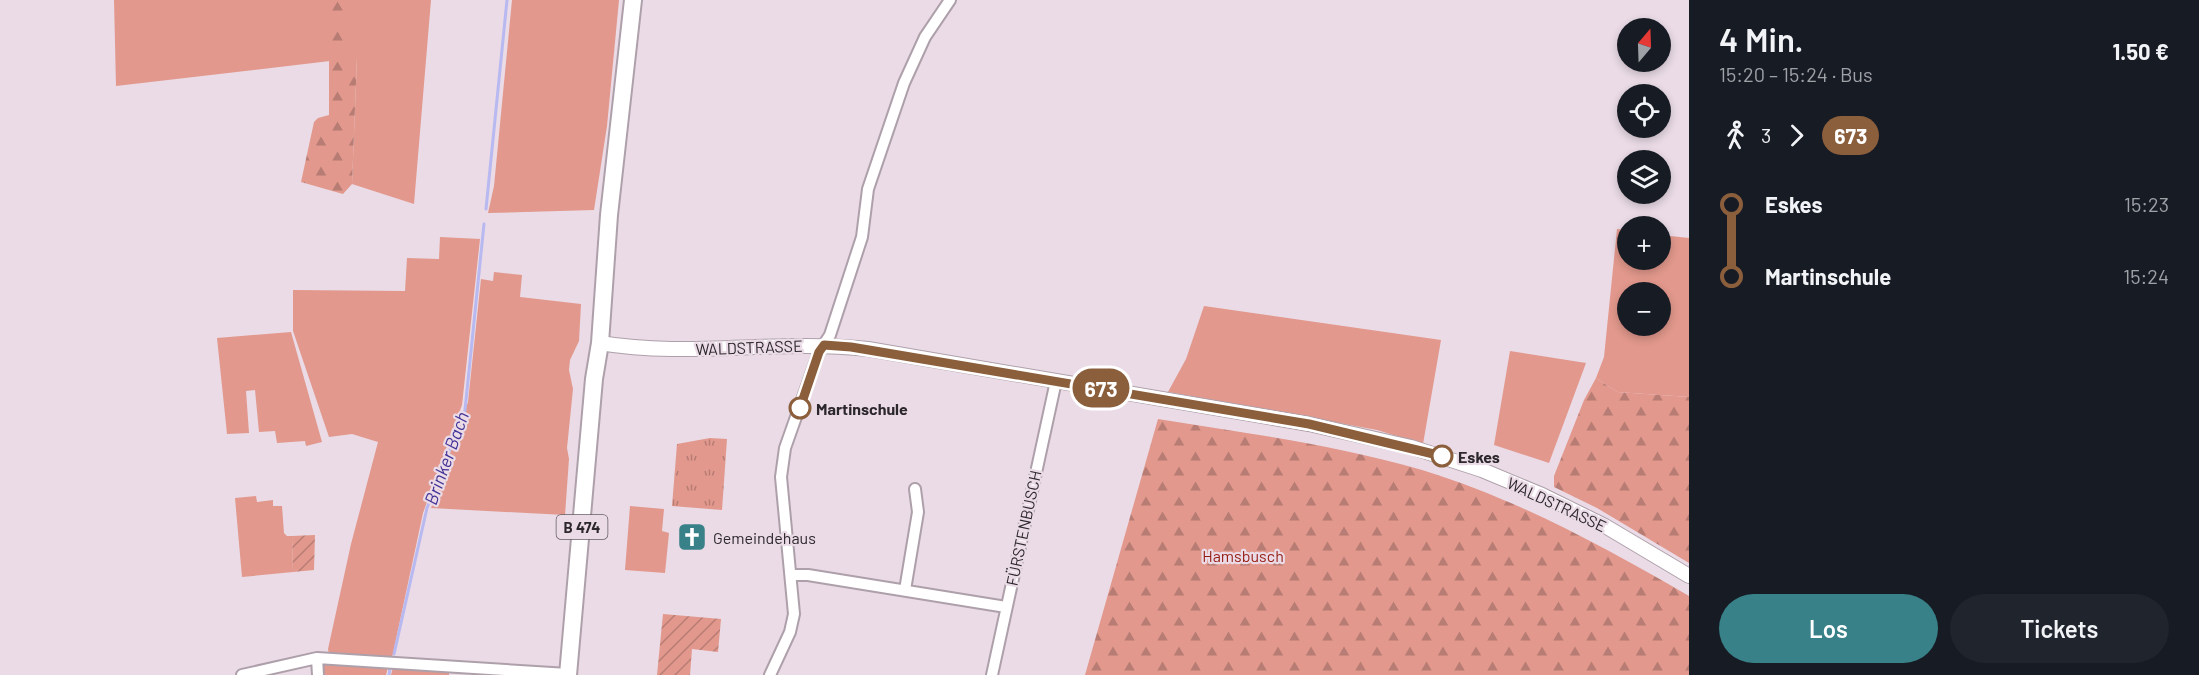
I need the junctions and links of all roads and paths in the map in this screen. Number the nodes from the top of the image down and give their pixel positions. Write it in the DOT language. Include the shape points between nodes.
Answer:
graph roads {
  1 [pos="633,0"];
  2 [pos="950,0"];
  3 [pos="600,343"];
  4 [pos="824,345"];
  5 [pos="1056,381"];
  6 [pos="915,489"];
  7 [pos="791,575"];
  8 [pos="1689,576"];
  9 [pos="905,590"];
  10 [pos="1006,607"];
  11 [pos="317,658"];
  12 [pos="568,674"];
  13 [pos="242,675"];
  14 [pos="318,675"];
  15 [pos="770,675"];
  16 [pos="992,675"];
  1 -- 3 [label="main road, B 474" via="609,215"];
  2 -- 4 [label="street" via="925,38 904,83 868,189 862,237"];
  3 -- 4 [label="street, WALDSTRASSE" via="649,350"];
  3 -- 12 [label="main road, B 474"];
  4 -- 5 [label="street, WALDSTRASSE"];
  4 -- 7 [label="street" via="783,458 781,477"];
  5 -- 8 [label="street, WALDSTRASSE" via="1309,424 1429,453 1542,495 1605,526"];
  5 -- 10 [label="street, FÜRSTENBUSCH"];
  6 -- 9 [label="street" via="918,512"];
  7 -- 9 [label="street"];
  7 -- 15 [label="street" via="793,620"];
  9 -- 10 [label="street"];
  10 -- 16 [label="street, FÜRSTENBUSCH"];
  11 -- 12 [label="street"];
  11 -- 13 [label="street"];
  11 -- 14 [label="street"];
}
